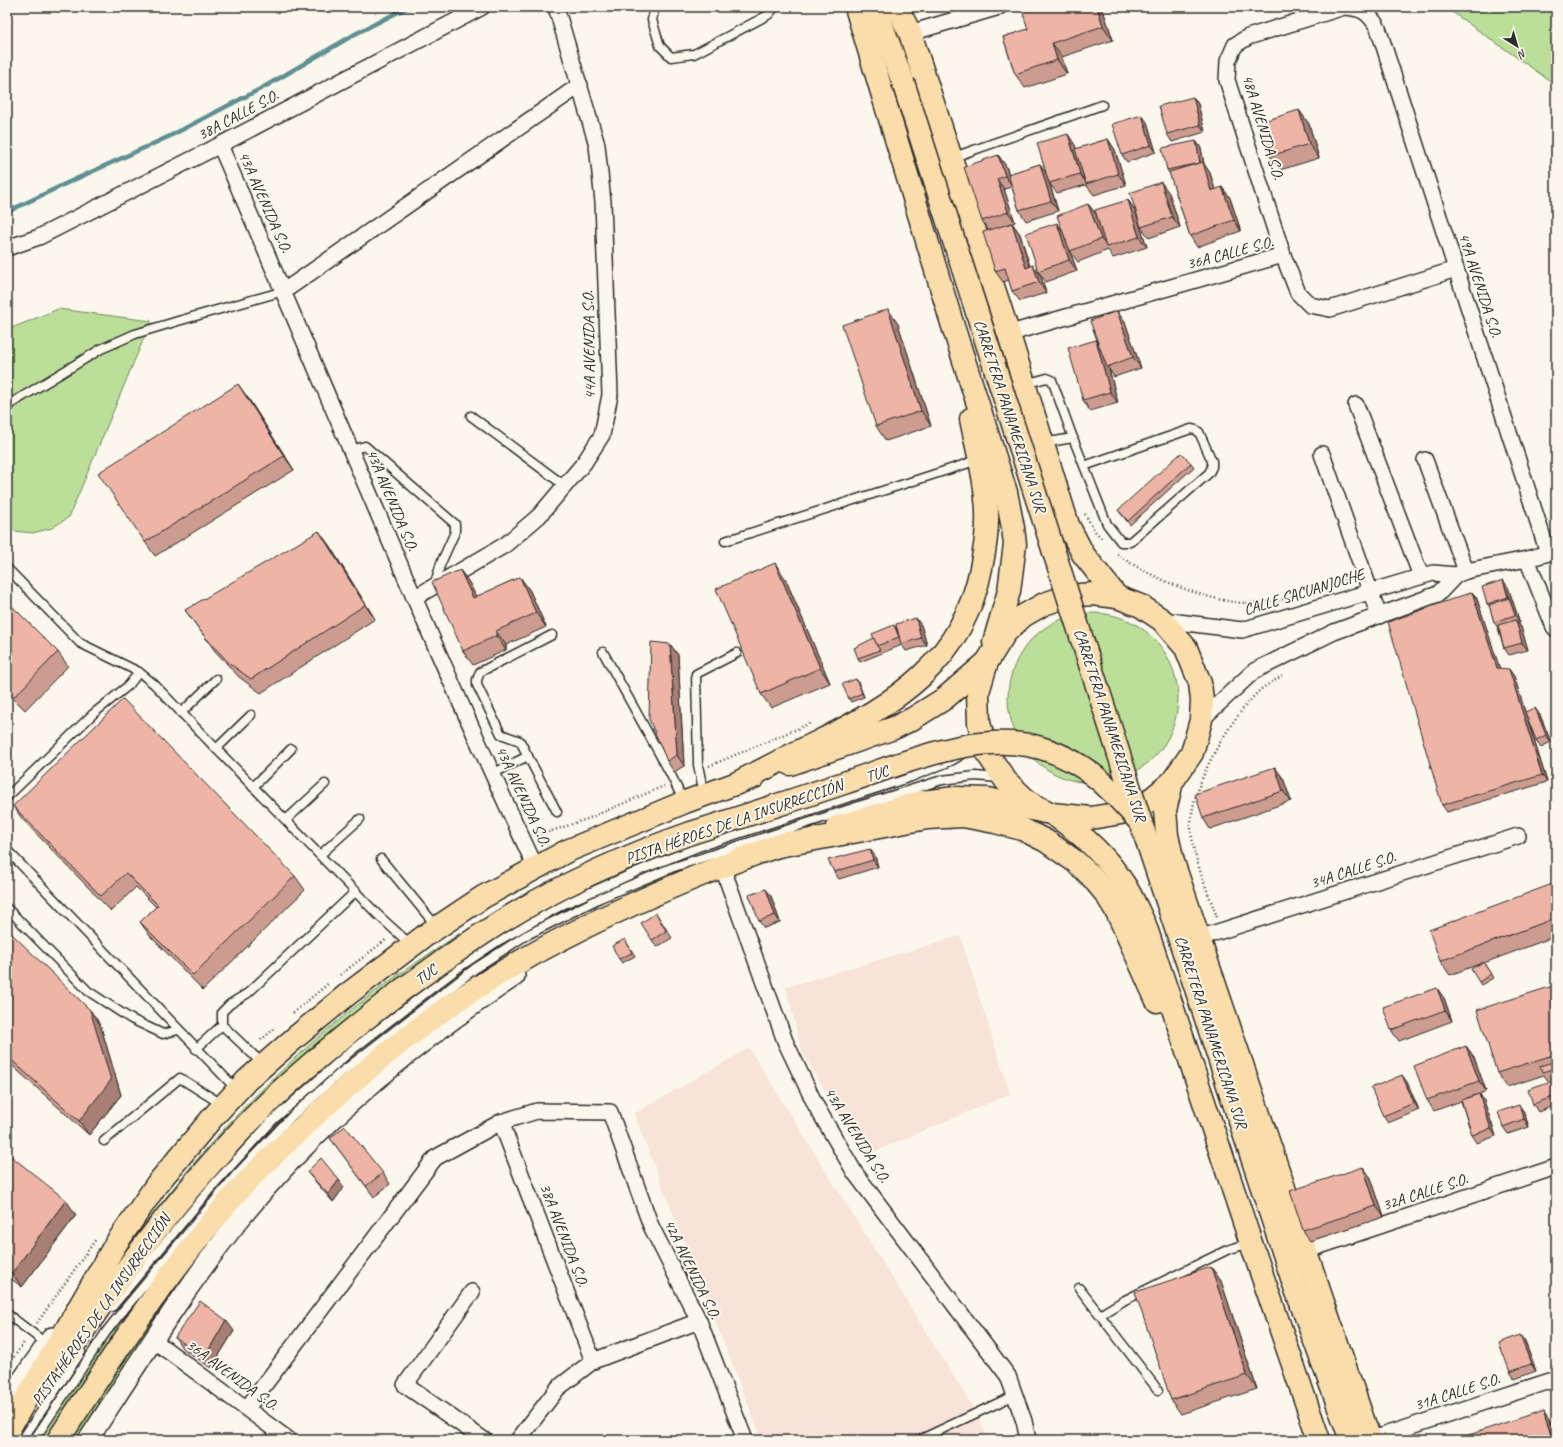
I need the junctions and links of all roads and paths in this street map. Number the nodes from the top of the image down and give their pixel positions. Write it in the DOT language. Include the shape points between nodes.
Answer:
graph roads {
  1 [pos="482,7"];
  2 [pos="556,7"];
  3 [pos="655,7"];
  4 [pos="775,7"];
  5 [pos="856,7"];
  6 [pos="875,7"];
  7 [pos="897,7"];
  8 [pos="999,7"];
  9 [pos="1378,28"];
  10 [pos="910,33"];
  11 [pos="580,85"];
  12 [pos="1102,105"];
  13 [pos="220,145"];
  14 [pos="950,158"];
  15 [pos="7,248"];
  16 [pos="1284,255"];
  17 [pos="1456,269"];
  18 [pos="284,291"];
  19 [pos="1009,335"];
  20 [pos="1025,384"];
  21 [pos="1356,404"];
  22 [pos="7,406"];
  23 [pos="471,416"];
  24 [pos="1073,438"];
  25 [pos="1043,444"];
  26 [pos="351,450"];
  27 [pos="986,454"];
  28 [pos="1322,454"];
  29 [pos="1425,460"];
  30 [pos="1084,466"];
  31 [pos="565,486"];
  32 [pos="1084,512"];
  33 [pos="725,541"];
  34 [pos="1107,544"];
  35 [pos="1111,549"];
  36 [pos="1552,552"];
  37 [pos="1528,559"];
  38 [pos="7,568"];
  39 [pos="1364,573"];
  40 [pos="1461,573"];
  41 [pos="1421,576"];
  42 [pos="434,586"];
  43 [pos="1318,590"];
  44 [pos="1371,591"];
  45 [pos="1296,596"];
  46 [pos="1117,597"];
  47 [pos="414,598"];
  48 [pos="1379,616"];
  49 [pos="1162,620"];
  50 [pos="1556,629"];
  51 [pos="552,635"];
  52 [pos="603,652"];
  53 [pos="737,652"];
  54 [pos="989,658"];
  55 [pos="139,672"];
  56 [pos="1286,673"];
  57 [pos="216,679"];
  58 [pos="181,712"];
  59 [pos="251,715"];
  60 [pos="1201,720"];
  61 [pos="814,722"];
  62 [pos="978,723"];
  63 [pos="216,749"];
  64 [pos="291,749"];
  65 [pos="528,756"];
  66 [pos="700,771"];
  67 [pos="492,774"];
  68 [pos="1006,780"];
  69 [pos="674,781"];
  70 [pos="1172,782"];
  71 [pos="325,784"];
  72 [pos="735,784"];
  73 [pos="253,787"];
  74 [pos="7,797"];
  75 [pos="694,799"];
  76 [pos="557,812"];
  77 [pos="1052,814"];
  78 [pos="360,819"];
  79 [pos="286,820"];
  80 [pos="1142,823"];
  81 [pos="1518,836"];
  82 [pos="524,840"];
  83 [pos="773,847"];
  84 [pos="7,850"];
  85 [pos="320,855"];
  86 [pos="381,859"];
  87 [pos="722,866"];
  88 [pos="536,868"];
  89 [pos="356,891"];
  90 [pos="1211,902"];
  91 [pos="7,908"];
  92 [pos="602,918"];
  93 [pos="437,927"];
  94 [pos="1199,938"];
  95 [pos="411,946"];
  96 [pos="222,1025"];
  97 [pos="178,1030"];
  98 [pos="196,1049"];
  99 [pos="265,1065"];
  100 [pos="231,1098"];
  101 [pos="1207,1113"];
  102 [pos="501,1122"];
  103 [pos="104,1141"];
  104 [pos="1556,1167"];
  105 [pos="1251,1243"];
  106 [pos="115,1245"];
  107 [pos="1305,1251"];
  108 [pos="1079,1288"];
  109 [pos="472,1292"];
  110 [pos="109,1311"];
  111 [pos="7,1314"];
  112 [pos="1100,1315"];
  113 [pos="699,1321"];
  114 [pos="153,1340"];
  115 [pos="86,1343"];
  116 [pos="46,1344"];
  117 [pos="593,1361"];
  118 [pos="1556,1379"];
  119 [pos="1158,1390"];
  120 [pos="1015,1395"];
  121 [pos="7,1401"];
  122 [pos="247,1408"];
  123 [pos="7,1432"];
  124 [pos="10,1440"];
  125 [pos="22,1440"];
  126 [pos="34,1440"];
  127 [pos="58,1440"];
  128 [pos="88,1440"];
  129 [pos="289,1440"];
  130 [pos="484,1440"];
  131 [pos="518,1440"];
  132 [pos="745,1440"];
  133 [pos="919,1440"];
  134 [pos="1028,1440"];
  135 [pos="1319,1440"];
  136 [pos="1351,1440"];
  137 [pos="1370,1440"];
  1 -- 13 [label="street, 38A CALLE S.O."];
  2 -- 11 [label="street, 44A AVENIDA S.O."];
  3 -- 4 [label="lane" via="652,20 660,46 671,57 694,54 768,15"];
  5 -- 27 [label="main road, CARRETERA PANAMERICANA SUR" via="952,324"];
  6 -- 80 [label="main road, CARRETERA PANAMERICANA SUR, bridge" via="903,82"];
  7 -- 10 [label="main road, CARRETERA PANAMERICANA SUR"];
  8 -- 10 [label="street"];
  9 -- 16 [label="street, 48A AVENIDA S.O." via="1371,16 1357,8 1344,8 1248,37 1235,45 1228,60 1227,80"];
  9 -- 17 [label="street, 49A AVENIDA S.O."];
  10 -- 14 [label="main road, CARRETERA PANAMERICANA SUR"];
  11 -- 18 [label="street"];
  11 -- 31 [label="street, 44A AVENIDA S.O." via="597,145 603,202 610,395 602,435"];
  12 -- 14 [label="lane"];
  13 -- 15 [label="street, 38A CALLE S.O." via="39,237"];
  13 -- 18 [label="street, 43A AVENIDA S.O."];
  14 -- 19 [label="main road, CARRETERA PANAMERICANA SUR"];
  16 -- 17 [label="street, 36A CALLE S.O." via="1298,293 1310,305 1330,309"];
  16 -- 19 [label="street, 36A CALLE S.O."];
  17 -- 36 [label="street, 49A AVENIDA S.O."];
  18 -- 22 [label="lane" via="135,334 101,349"];
  18 -- 26 [label="street, 43A AVENIDA S.O."];
  19 -- 20 [label="main road, CARRETERA PANAMERICANA SUR"];
  20 -- 24 [label="lane" via="1047,378 1052,380"];
  20 -- 25 [label="main road, CARRETERA PANAMERICANA SUR"];
  21 -- 41 [label="street"];
  23 -- 31 [label="lane"];
  24 -- 25 [label="lane"];
  24 -- 30 [label="lane"];
  25 -- 46 [label="main road, CARRETERA PANAMERICANA SUR" via="1068,525 1083,554"];
  26 -- 42 [label="lane" via="365,446 455,524 455,532"];
  26 -- 47 [label="street, 43A AVENIDA S.O."];
  27 -- 33 [label="lane" via="966,464"];
  27 -- 54 [label="main road, CARRETERA PANAMERICANA SUR" via="1006,492 1014,544 1009,591"];
  27 -- 72 [label="main road" via="986,544 972,603 953,640 912,685 876,711"];
  28 -- 39 [label="street"];
  29 -- 40 [label="street"];
  30 -- 30 [label="lane" via="1107,524 1121,542 1125,543 1136,538 1209,473 1212,461 1199,432 1191,429"];
  31 -- 42 [label="street, 44A AVENIDA S.O." via="539,516 505,545"];
  32 -- 34 [label="path" via="1094,530"];
  35 -- 45 [label="path" via="1148,573 1194,593 1246,603"];
  36 -- 37 [label="street, CALLE SACUANJOCHE"];
  37 -- 40 [label="street, CALLE SACUANJOCHE"];
  37 -- 50 [label="street"];
  38 -- 55 [label="lane" via="80,643"];
  39 -- 43 [label="path"];
  39 -- 44 [label="street"];
  40 -- 41 [label="street, CALLE SACUANJOCHE" via="1433,573"];
  40 -- 48 [label="street" via="1438,594"];
  41 -- 44 [label="street, CALLE SACUANJOCHE"];
  42 -- 47 [label="street, 44A AVENIDA S.O."];
  44 -- 48 [label="street"];
  44 -- 49 [label="street, CALLE SACUANJOCHE" via="1242,630"];
  46 -- 49 [label="main road" via="1141,606"];
  46 -- 54 [label="main road" via="1093,594 1044,604 1023,616"];
  47 -- 67 [label="street, 43A AVENIDA S.O."];
  48 -- 60 [label="street" via="1334,632 1254,671"];
  49 -- 60 [label="main road" via="1186,648 1200,683"];
  51 -- 65 [label="lane" via="480,672 477,680 501,734 520,741"];
  52 -- 69 [label="lane"];
  53 -- 66 [label="lane" via="696,674"];
  54 -- 62 [label="main road, CARRETERA PANAMERICANA SUR" via="978,692"];
  54 -- 72 [label="main road, PISTA HÉROES DE LA INSURRECCIÓN" via="944,699 894,728"];
  55 -- 58 [label="lane"];
  55 -- 74 [label="lane" via="129,685 93,714"];
  56 -- 90 [label="path" via="1258,691 1240,711 1194,797 1191,829"];
  57 -- 58 [label="lane"];
  58 -- 63 [label="lane"];
  59 -- 63 [label="lane"];
  60 -- 70 [label="main road" via="1192,753"];
  61 -- 66 [label="path"];
  62 -- 68 [label="main road, CARRETERA PANAMERICANA SUR" via="987,753"];
  62 -- 110 [label="lane, TUC" via="975,742 968,751 951,761 911,777 698,847 643,869 564,904 498,941 458,968 352,1050 273,1120 215,1183"];
  63 -- 73 [label="lane"];
  64 -- 73 [label="lane"];
  65 -- 67 [label="lane"];
  65 -- 76 [label="lane"];
  66 -- 75 [label="lane"];
  67 -- 82 [label="street, 43A AVENIDA S.O."];
  68 -- 77 [label="main road, CARRETERA PANAMERICANA SUR" via="1033,805"];
  68 -- 126 [label="lane, TUC" via="975,776 942,780 671,868 593,901 525,936 477,967 339,1074 292,1116 236,1175 106,1332"];
  69 -- 75 [label="lane"];
  69 -- 82 [label="path" via="587,819"];
  70 -- 77 [label="main road" via="1149,801 1121,814 1091,818"];
  70 -- 94 [label="main road, CARRETERA PANAMERICANA SUR" via="1165,810 1167,835 1173,862"];
  71 -- 79 [label="lane"];
  72 -- 75 [label="main road, PISTA HÉROES DE LA INSURRECCIÓN"];
  73 -- 79 [label="lane"];
  75 -- 88 [label="main road, PISTA HÉROES DE LA INSURRECCIÓN" via="567,851"];
  77 -- 83 [label="main road" via="988,799 956,798 921,802"];
  77 -- 101 [label="main road, CARRETERA PANAMERICANA SUR" via="1071,826 1108,862 1124,884 1145,924"];
  78 -- 85 [label="lane"];
  79 -- 85 [label="lane"];
  80 -- 124 [label="main road, PISTA HÉROES DE LA INSURRECCIÓN, bridge" via="1100,779 1064,757 1041,748 1014,744 962,746 691,833 605,868 544,898 500,922 402,990 351,1030 272,1100 207,1169 137,1254"];
  80 -- 136 [label="main road, CARRETERA PANAMERICANA SUR" via="1294,1284"];
  81 -- 94 [label="street, 34A CALLE S.O."];
  82 -- 88 [label="street, 43A AVENIDA S.O."];
  83 -- 87 [label="main road"];
  83 -- 101 [label="main road" via="927,818 963,816 1022,829 1046,841 1091,876 1117,912"];
  84 -- 97 [label="lane"];
  85 -- 89 [label="lane"];
  86 -- 93 [label="lane"];
  87 -- 92 [label="main road"];
  87 -- 120 [label="street, 43A AVENIDA S.O." via="785,1041 816,1106 855,1173 1008,1376"];
  88 -- 93 [label="main road, PISTA HÉROES DE LA INSURRECCIÓN" via="483,897"];
  89 -- 95 [label="lane"];
  89 -- 96 [label="lane" via="248,993 230,1004 222,1012"];
  91 -- 97 [label="lane" via="88,991 131,1019 163,1034"];
  92 -- 114 [label="street" via="483,997 390,1067 333,1119 240,1218 191,1283"];
  92 -- 127 [label="main road" via="532,954 476,988 394,1047 287,1142 232,1198 189,1251 116,1352"];
  93 -- 95 [label="main road, PISTA HÉROES DE LA INSURRECCIÓN"];
  94 -- 107 [label="main road, CARRETERA PANAMERICANA SUR"];
  95 -- 99 [label="main road, PISTA HÉROES DE LA INSURRECCIÓN" via="348,994"];
  96 -- 98 [label="lane"];
  96 -- 99 [label="lane"];
  97 -- 98 [label="lane"];
  98 -- 100 [label="lane"];
  99 -- 100 [label="main road, PISTA HÉROES DE LA INSURRECCIÓN"];
  100 -- 103 [label="lane" via="180,1078"];
  100 -- 106 [label="main road, PISTA HÉROES DE LA INSURRECCIÓN" via="157,1184"];
  101 -- 105 [label="main road, CARRETERA PANAMERICANA SUR"];
  102 -- 113 [label="street, 42A AVENIDA S.O." via="537,1111 610,1112 651,1226"];
  102 -- 117 [label="street, 38A AVENIDA S.O."];
  102 -- 122 [label="street" via="435,1158"];
  104 -- 107 [label="street, 32A CALLE S.O."];
  105 -- 112 [label="lane" via="1227,1250"];
  105 -- 135 [label="main road, CARRETERA PANAMERICANA SUR"];
  106 -- 116 [label="street, PISTA HÉROES DE LA INSURRECCIÓN"];
  106 -- 123 [label="main road"];
  107 -- 137 [label="main road, CARRETERA PANAMERICANA SUR"];
  108 -- 112 [label="lane"];
  109 -- 130 [label="street" via="405,1385"];
  111 -- 116 [label="lane"];
  112 -- 119 [label="lane"];
  113 -- 117 [label="street"];
  113 -- 132 [label="street, 42A AVENIDA S.O."];
  114 -- 122 [label="street, 36A AVENIDA S.O."];
  114 -- 128 [label="street"];
  115 -- 125 [label="lane"];
  116 -- 121 [label="street, PISTA HÉROES DE LA INSURRECCIÓN"];
  117 -- 131 [label="street" via="558,1388"];
  118 -- 137 [label="street, 31A CALLE S.O."];
  120 -- 133 [label="lane"];
  120 -- 134 [label="street, 43A AVENIDA S.O."];
  122 -- 129 [label="street, 36A AVENIDA S.O."];
}
